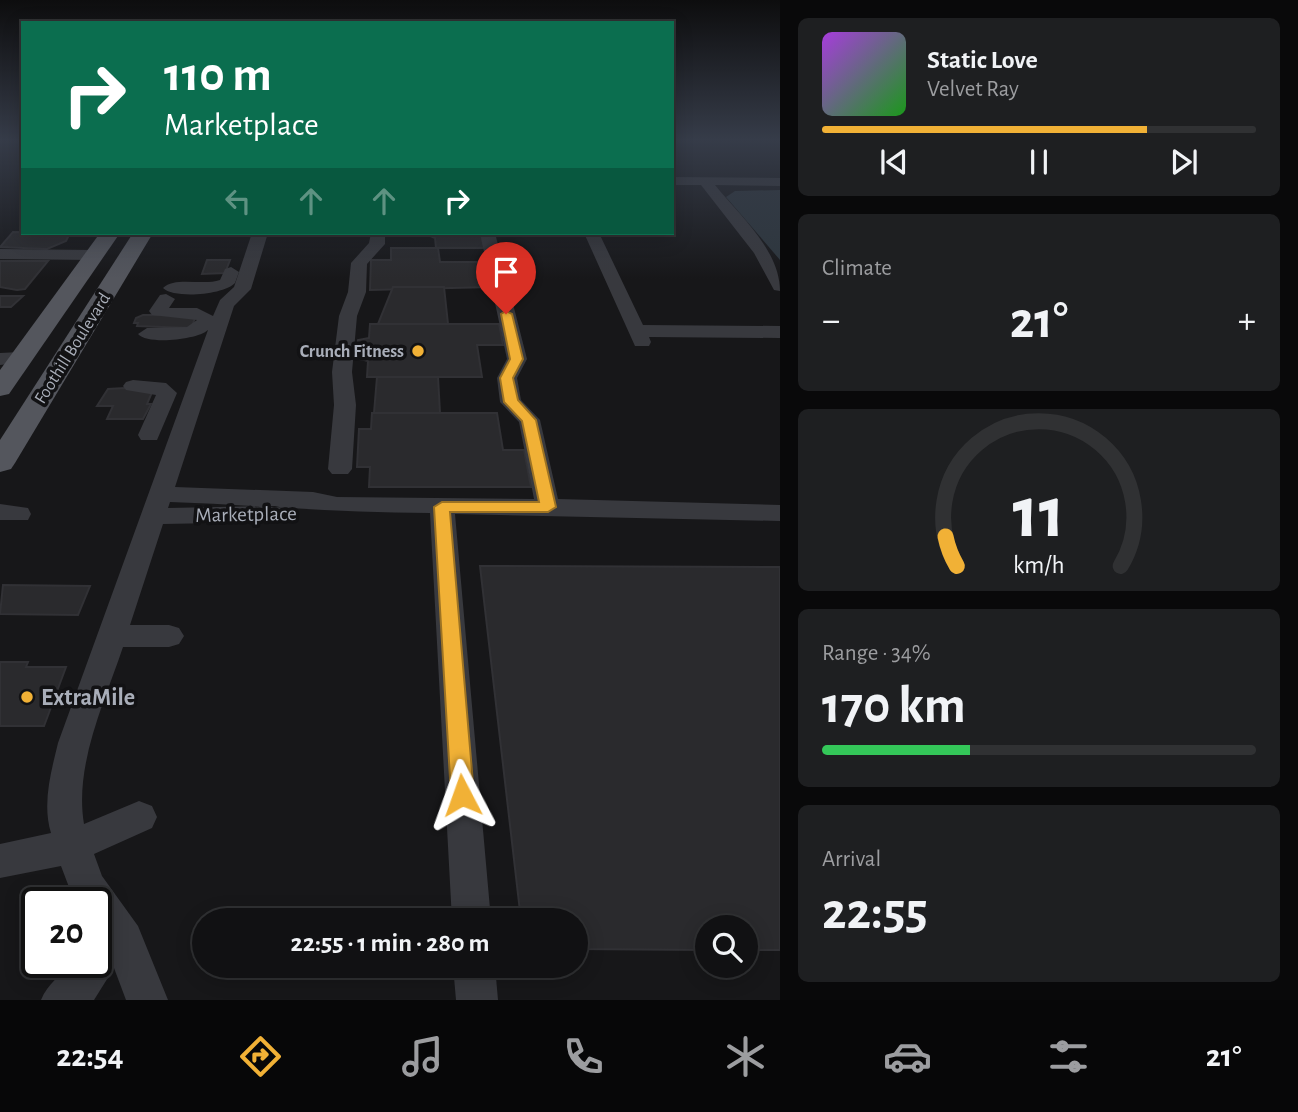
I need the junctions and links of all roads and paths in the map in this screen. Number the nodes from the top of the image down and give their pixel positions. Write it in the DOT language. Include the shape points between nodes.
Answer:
graph roads {
  1 [pos="709,186"];
  2 [pos="109,235"];
  3 [pos="142,235"];
  4 [pos="259,235"];
  5 [pos="378,235"];
  6 [pos="488,235"];
  7 [pos="592,235"];
  8 [pos="239,246"];
  9 [pos="0,254"];
  10 [pos="94,255"];
  11 [pos="780,286"];
  12 [pos="780,332"];
  13 [pos="146,334"];
  14 [pos="10,359"];
  15 [pos="130,381"];
  16 [pos="0,388"];
  17 [pos="149,435"];
  18 [pos="0,463"];
  19 [pos="340,470"];
  20 [pos="158,505"];
  21 [pos="442,507"];
  22 [pos="548,507"];
  23 [pos="780,513"];
  24 [pos="112,636"];
  25 [pos="169,636"];
  26 [pos="139,817"];
  27 [pos="73,846"];
  28 [pos="0,861"];
  29 [pos="86,887"];
  30 [pos="470,908"];
  31 [pos="112,945"];
  32 [pos="84,978"];
  33 [pos="475,978"];
  34 [pos="62,1000"];
  35 [pos="147,1000"];
  36 [pos="477,1000"];
  1 -- 11 [label="lane" via="761,252"];
  2 -- 10 [label="main road, Foothill Boulevard"];
  3 -- 18 [label="main road, Foothill Boulevard"];
  4 -- 20 [label="lane" via="242,289 226,304"];
  5 -- 19 [label="lane" via="377,244 359,263 357,292 348,316"];
  6 -- 22 [label="lane" via="517,359 507,378 511,402 529,420"];
  7 -- 12 [label="lane" via="639,336"];
  8 -- 13 [label="lane" via="227,283 170,303 197,313 202,321 199,329"];
  9 -- 10 [label="lane"];
  10 -- 14 [label="main road, Foothill Boulevard"];
  14 -- 16 [label="main road, Foothill Boulevard"];
  15 -- 17 [label="lane" via="167,393"];
  20 -- 21 [label="lane, Marketplace" via="312,513 337,505"];
  20 -- 24 [label="lane"];
  21 -- 22 [label="lane, Marketplace"];
  21 -- 30 [label="lane"];
  22 -- 23 [label="lane, Marketplace"];
  24 -- 25 [label="lane"];
  24 -- 27 [label="lane" via="66,780 65,821"];
  26 -- 27 [label="lane"];
  27 -- 28 [label="lane"];
  27 -- 29 [label="lane"];
  31 -- 35 [label="lane" via="124,940"];
  32 -- 34 [label="lane"];
  33 -- 36 [label="lane"];
}
